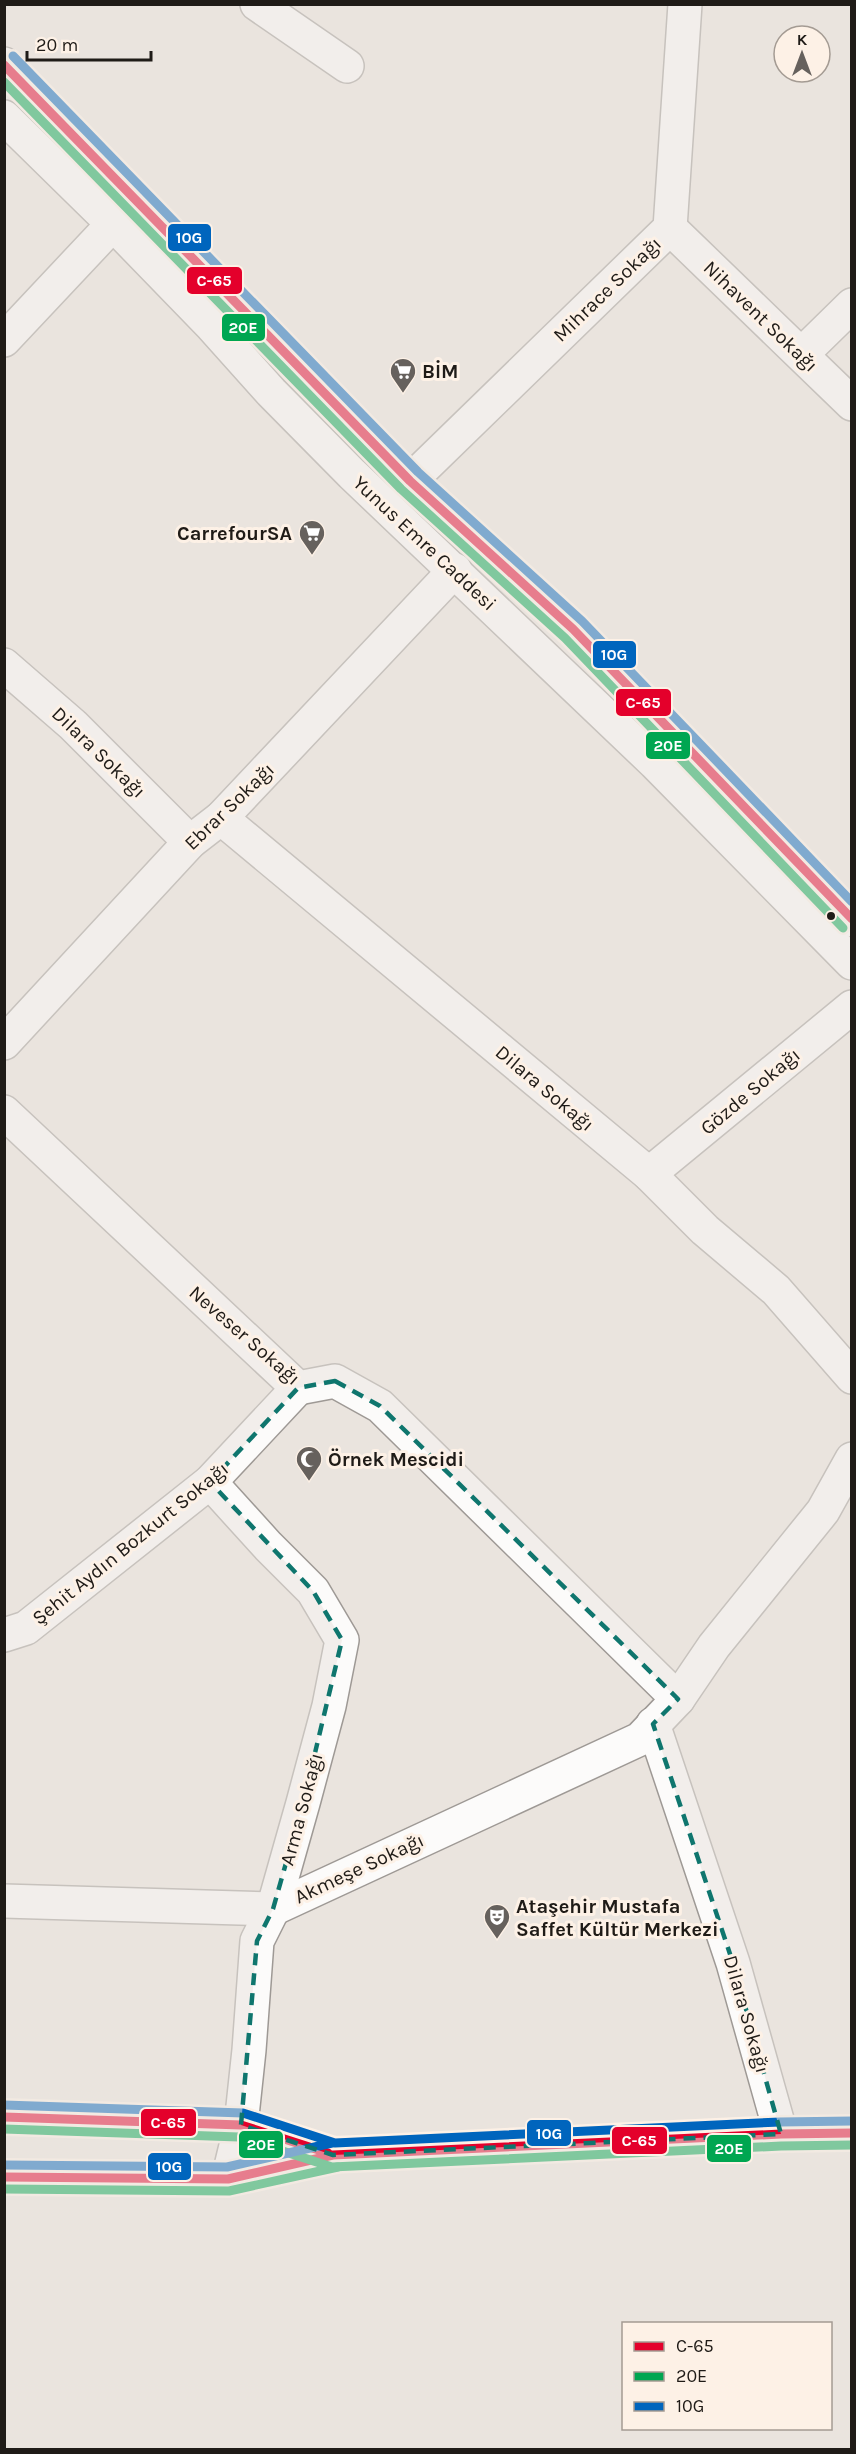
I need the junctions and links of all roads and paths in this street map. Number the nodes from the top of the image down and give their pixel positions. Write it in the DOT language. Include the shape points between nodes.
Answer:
graph roads {
  1 [pos="257,4"];
  2 [pos="685,4"];
  3 [pos="4,64"];
  4 [pos="347,66"];
  5 [pos="4,117"];
  6 [pos="113,224"];
  7 [pos="670,228"];
  8 [pos="852,305"];
  9 [pos="4,340"];
  10 [pos="802,354"];
  11 [pos="852,404"];
  12 [pos="410,481"];
  13 [pos="455,570"];
  14 [pos="4,665"];
  15 [pos="221,818"];
  16 [pos="190,842"];
  17 [pos="852,920"];
  18 [pos="852,963"];
  19 [pos="852,1007"];
  20 [pos="4,1043"];
  21 [pos="4,1112"];
  22 [pos="649,1174"];
  23 [pos="852,1377"];
  24 [pos="298,1388"];
  25 [pos="852,1459"];
  26 [pos="210,1482"];
  27 [pos="4,1635"];
  28 [pos="678,1699"];
  29 [pos="654,1724"];
  30 [pos="4,1901"];
  31 [pos="273,1909"];
  32 [pos="4,2117"];
  33 [pos="241,2125"];
  34 [pos="852,2133"];
  35 [pos="781,2134"];
  36 [pos="333,2155"];
  37 [pos="4,2178"];
  38 [pos="228,2179"];
  1 -- 4 [label="street"];
  2 -- 7 [label="street, Mihrace Sokağı"];
  3 -- 12 [label="street, Yunus Emre Caddesi"];
  5 -- 6 [label="street, Yunus Emre Caddesi"];
  6 -- 9 [label="street"];
  6 -- 13 [label="street, Yunus Emre Caddesi" via="352,474"];
  7 -- 10 [label="street, Nihavent Sokağı"];
  7 -- 12 [label="street, Mihrace Sokağı"];
  8 -- 10 [label="street"];
  10 -- 11 [label="street, Nihavent Sokağı"];
  12 -- 17 [label="street, Yunus Emre Caddesi" via="573,629"];
  13 -- 15 [label="street, Ebrar Sokağı"];
  13 -- 18 [label="street, Yunus Emre Caddesi" via="655,763"];
  14 -- 16 [label="street, Dilara Sokağı" via="74,725"];
  15 -- 16 [label="street, Ebrar Sokağı"];
  15 -- 22 [label="street, Dilara Sokağı"];
  16 -- 20 [label="street, Ebrar Sokağı"];
  19 -- 22 [label="street, Gözde Sokağı"];
  21 -- 24 [label="street, Neveser Sokağı"];
  22 -- 23 [label="street, Dilara Sokağı" via="705,1230 776,1290"];
  24 -- 26 [label="street, Şehit Aydın Bozkurt Sokağı"];
  24 -- 28 [label="street, Neveser Sokağı" via="334,1381 380,1406"];
  25 -- 28 [label="street" via="823,1511 714,1646"];
  26 -- 27 [label="street, Şehit Aydın Bozkurt Sokağı" via="27,1628"];
  26 -- 31 [label="street, Arma Sokağı" via="313,1591 342,1640 329,1706"];
  28 -- 29 [label="street, Akmeşe Sokağı"];
  29 -- 31 [label="street, Akmeşe Sokağı" via="640,1739"];
  29 -- 35 [label="street, Dilara Sokağı" via="733,1963"];
  30 -- 31 [label="street, Akmeşe Sokağı"];
  31 -- 33 [label="street, Arma Sokağı" via="257,1941"];
  32 -- 33 [label="street"];
  33 -- 36 [label="street"];
  33 -- 38 [label="street, Arma Sokağı"];
  34 -- 35 [label="street"];
  35 -- 36 [label="street"];
  36 -- 38 [label="street"];
  37 -- 38 [label="street"];
}
